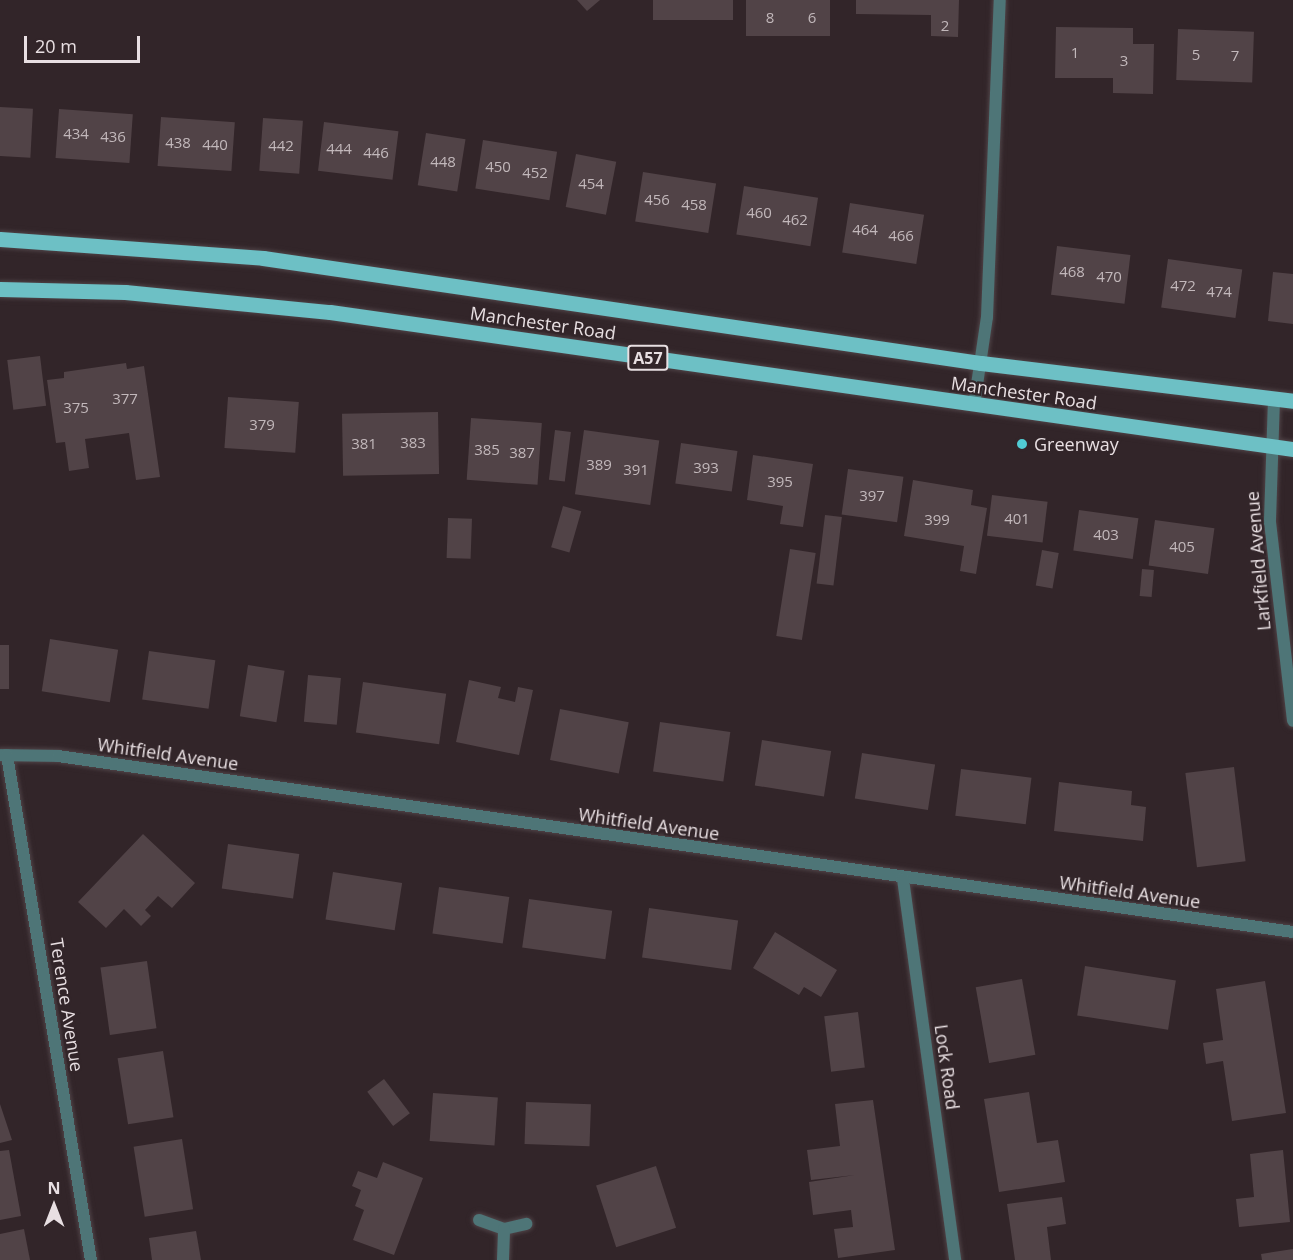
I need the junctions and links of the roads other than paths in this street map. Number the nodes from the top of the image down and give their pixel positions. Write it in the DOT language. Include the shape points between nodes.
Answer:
graph roads {
  1 [pos="1000,0"];
  2 [pos="0,239"];
  3 [pos="0,289"];
  4 [pos="981,363"];
  5 [pos="1274,399"];
  6 [pos="1293,400"];
  7 [pos="974,405"];
  8 [pos="1271,447"];
  9 [pos="1293,449"];
  10 [pos="1293,721"];
  11 [pos="3,755"];
  12 [pos="903,879"];
  13 [pos="1293,932"];
  14 [pos="479,1220"];
  15 [pos="526,1224"];
  16 [pos="504,1229"];
  17 [pos="91,1260"];
  18 [pos="503,1260"];
  19 [pos="955,1260"];
  1 -- 4 [label="street"];
  2 -- 4 [label="main road, Manchester Road" via="263,258"];
  3 -- 7 [label="main road, Manchester Road / A57" via="125,292 330,312"];
  4 -- 5 [label="main road, Manchester Road"];
  4 -- 7 [label="street"];
  5 -- 6 [label="main road, Manchester Road"];
  5 -- 8 [label="street, Larkfield Avenue"];
  7 -- 8 [label="main road, Manchester Road / A57"];
  8 -- 9 [label="main road, Manchester Road / A57"];
  8 -- 10 [label="street, Larkfield Avenue" via="1270,522"];
  11 -- 12 [label="street, Whitfield Avenue" via="58,756"];
  11 -- 17 [label="street, Terence Avenue"];
  12 -- 13 [label="street, Whitfield Avenue"];
  12 -- 19 [label="street, Lock Road"];
  14 -- 16 [label="street"];
  15 -- 16 [label="street"];
  16 -- 18 [label="street"];
}
